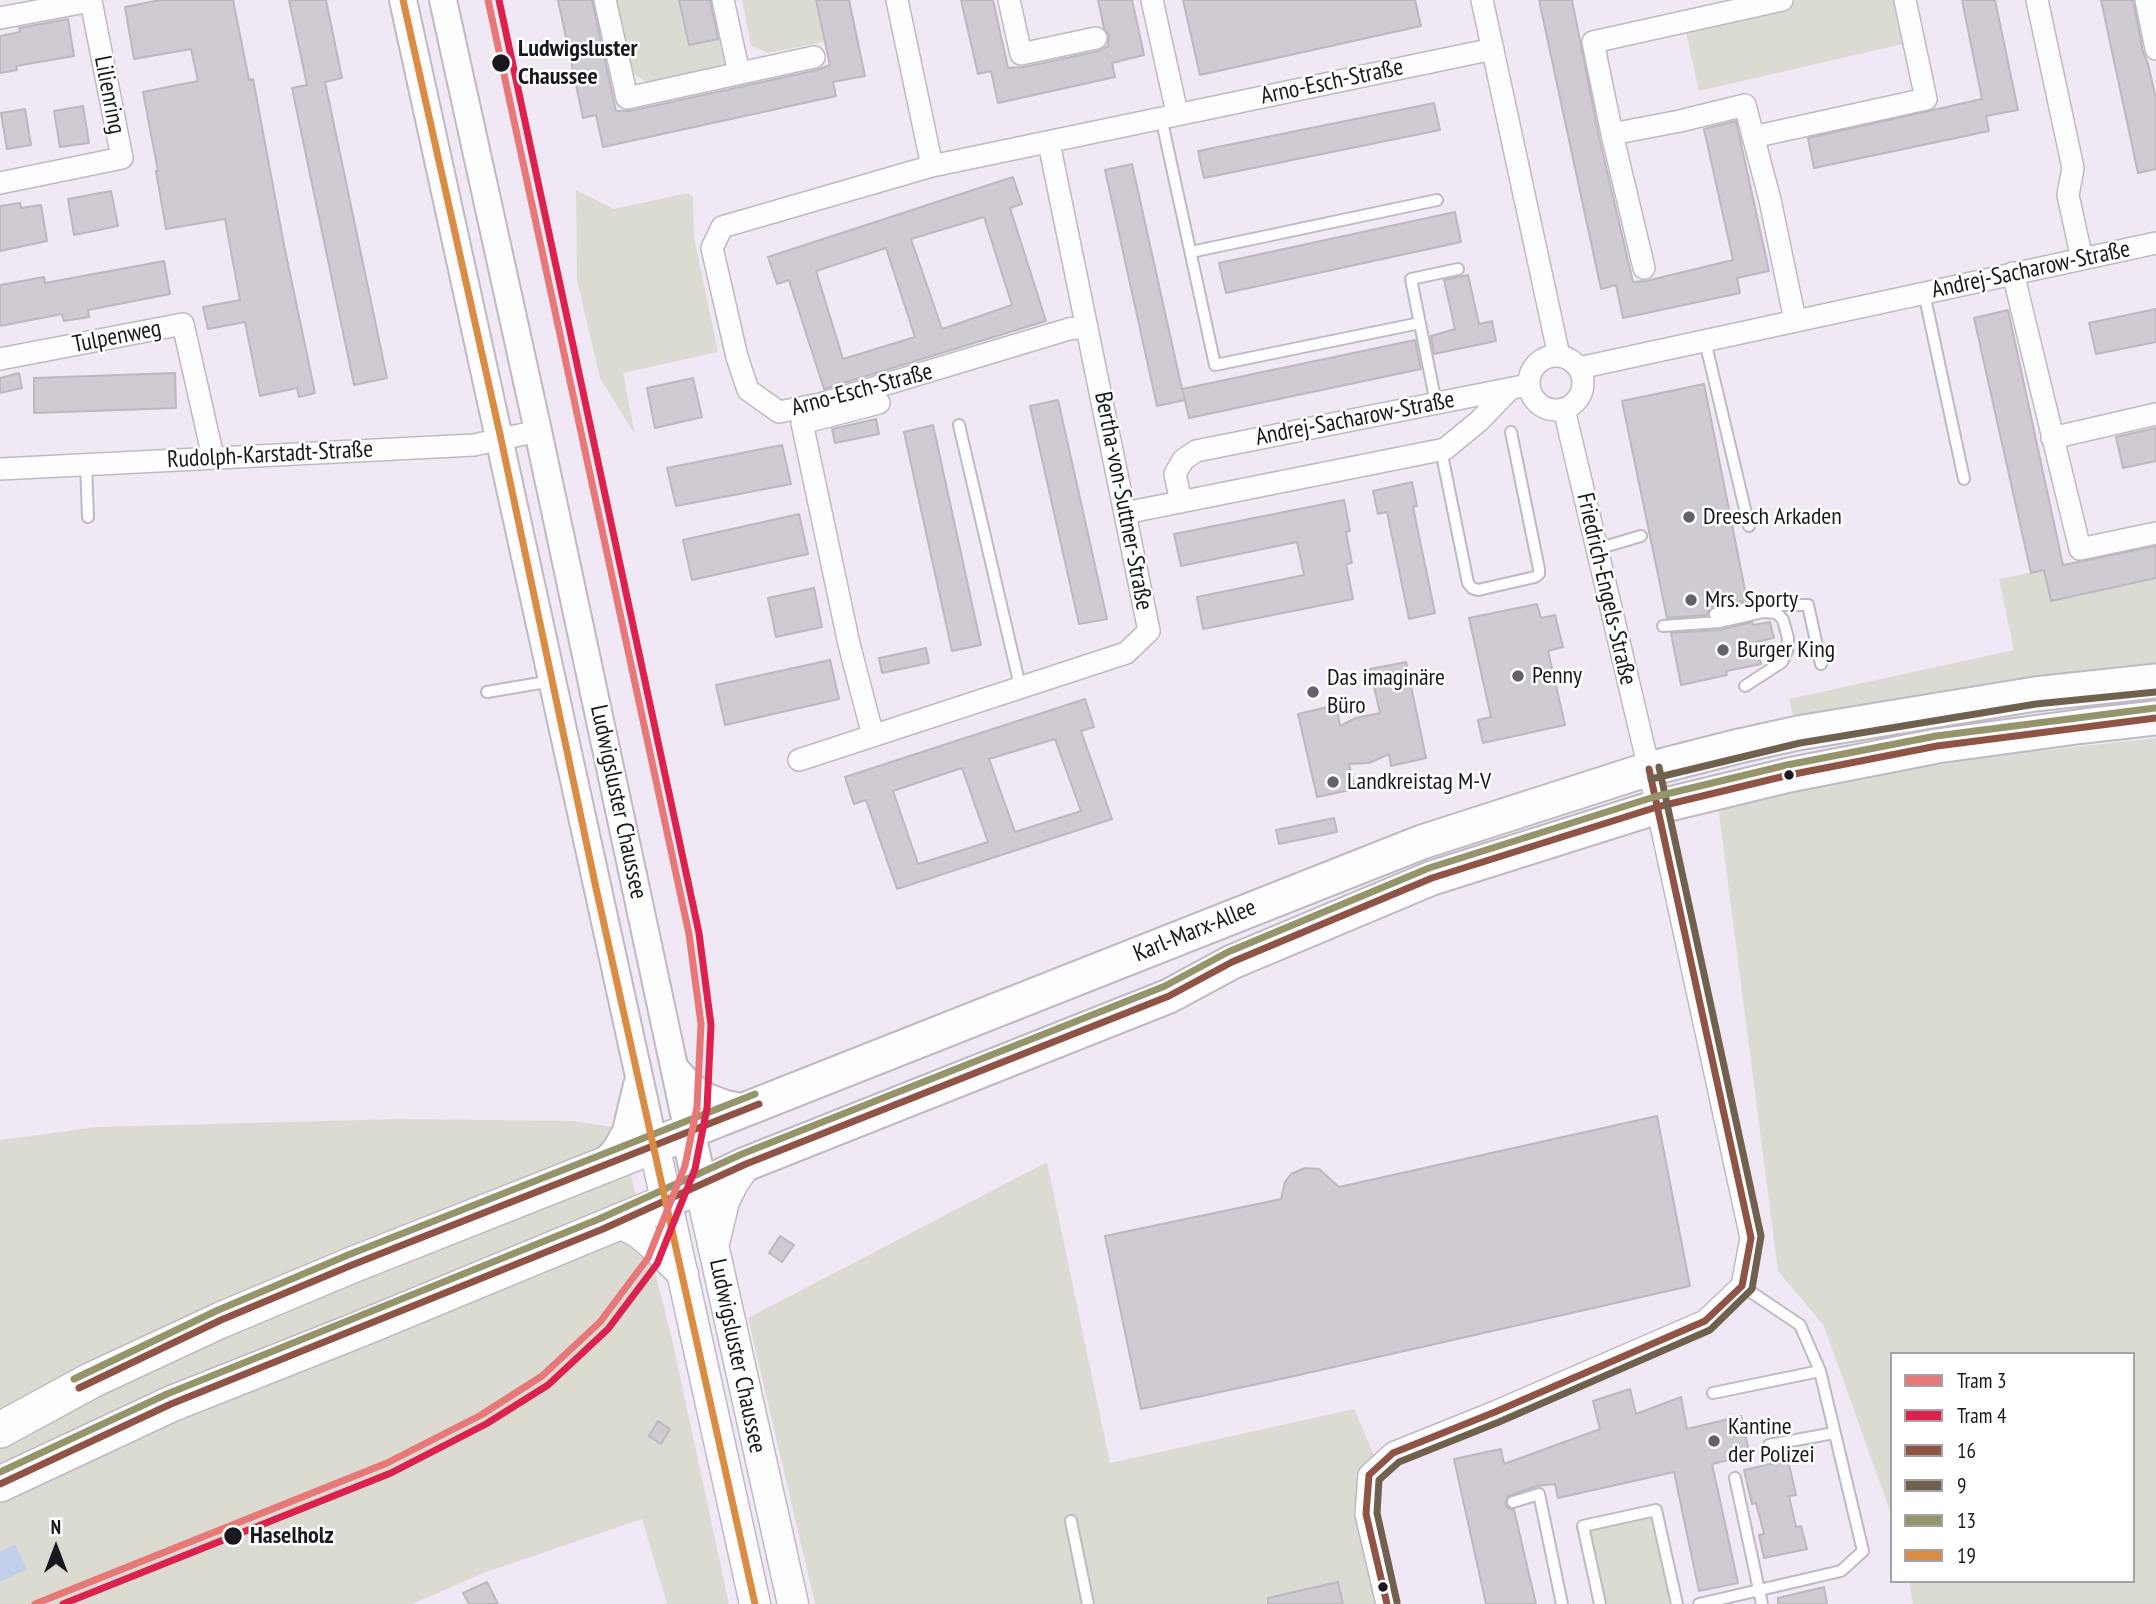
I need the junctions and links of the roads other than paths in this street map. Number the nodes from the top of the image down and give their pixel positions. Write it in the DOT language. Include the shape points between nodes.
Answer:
graph roads {
  1 [pos="403,0"];
  2 [pos="443,0"];
  3 [pos="605,0"];
  4 [pos="723,0"];
  5 [pos="897,0"];
  6 [pos="1009,0"];
  7 [pos="1152,0"];
  8 [pos="1482,0"];
  9 [pos="1782,0"];
  10 [pos="1905,0"];
  11 [pos="2037,0"];
  12 [pos="2146,0"];
  13 [pos="0,18"];
  14 [pos="1096,38"];
  15 [pos="1493,49"];
  16 [pos="2156,50"];
  17 [pos="814,57"];
  18 [pos="739,73"];
  19 [pos="1169,115"];
  20 [pos="1612,134"];
  21 [pos="1753,137"];
  22 [pos="1049,143"];
  23 [pos="932,166"];
  24 [pos="0,183"];
  25 [pos="1437,200"];
  26 [pos="2156,243"];
  27 [pos="1191,252"];
  28 [pos="2082,259"];
  29 [pos="1644,268"];
  30 [pos="1458,269"];
  31 [pos="2013,273"];
  32 [pos="1924,293"];
  33 [pos="1795,320"];
  34 [pos="1420,323"];
  35 [pos="1087,327"];
  36 [pos="1706,341"];
  37 [pos="1559,356"];
  38 [pos="0,359"];
  39 [pos="1579,368"];
  40 [pos="1519,387"];
  41 [pos="879,403"];
  42 [pos="1436,403"];
  43 [pos="1564,409"];
  44 [pos="2156,414"];
  45 [pos="959,425"];
  46 [pos="538,431"];
  47 [pos="1511,432"];
  48 [pos="2052,438"];
  49 [pos="501,439"];
  50 [pos="1441,450"];
  51 [pos="213,457"];
  52 [pos="86,464"];
  53 [pos="0,469"];
  54 [pos="1964,478"];
  55 [pos="1181,502"];
  56 [pos="1125,513"];
  57 [pos="88,517"];
  58 [pos="1749,526"];
  59 [pos="2156,533"];
  60 [pos="1641,536"];
  61 [pos="1597,549"];
  62 [pos="1715,614"];
  63 [pos="1662,626"];
  64 [pos="1821,664"];
  65 [pos="552,681"];
  66 [pos="2156,681"];
  67 [pos="1745,686"];
  68 [pos="1020,687"];
  69 [pos="487,692"];
  70 [pos="2156,718"];
  71 [pos="873,736"];
  72 [pos="799,760"];
  73 [pos="1648,769"];
  74 [pos="1657,807"];
  75 [pos="675,1068"];
  76 [pos="638,1076"];
  77 [pos="747,1108"];
  78 [pos="688,1132"];
  79 [pos="654,1145"];
  80 [pos="746,1164"];
  81 [pos="601,1166"];
  82 [pos="701,1186"];
  83 [pos="667,1202"];
  84 [pos="619,1222"];
  85 [pos="714,1250"];
  86 [pos="683,1274"];
  87 [pos="1742,1286"];
  88 [pos="1820,1371"];
  89 [pos="1713,1393"];
  90 [pos="0,1430"];
  91 [pos="1834,1433"];
  92 [pos="1769,1445"];
  93 [pos="1735,1478"];
  94 [pos="0,1484"];
  95 [pos="1513,1502"];
  96 [pos="1071,1521"];
  97 [pos="1759,1590"];
  98 [pos="755,1604"];
  99 [pos="793,1604"];
  100 [pos="1088,1604"];
  101 [pos="1387,1604"];
  102 [pos="1562,1604"];
  103 [pos="1600,1604"];
  104 [pos="1677,1604"];
  105 [pos="1699,1604"];
  106 [pos="1762,1604"];
  1 -- 49 [label="street, Ludwigsluster Chaussee"];
  2 -- 46 [label="street, Ludwigsluster Chaussee"];
  3 -- 18 [label="street" via="627,98"];
  4 -- 18 [label="street"];
  5 -- 23 [label="street"];
  6 -- 14 [label="street" via="1021,54"];
  7 -- 19 [label="street"];
  8 -- 15 [label="street"];
  9 -- 20 [label="street" via="1593,42"];
  10 -- 21 [label="street" via="1926,99"];
  11 -- 28 [label="street" via="2073,167 2068,195"];
  12 -- 16 [label="street"];
  13 -- 24 [label="street, Lilienring" via="91,1 122,158"];
  15 -- 19 [label="street, Arno-Esch-Straße"];
  15 -- 37 [label="street"];
  17 -- 18 [label="street"];
  19 -- 22 [label="street, Arno-Esch-Straße"];
  19 -- 27 [label="lane"];
  20 -- 21 [label="street" via="1745,105"];
  20 -- 29 [label="street"];
  21 -- 33 [label="street"];
  22 -- 23 [label="street, Arno-Esch-Straße"];
  22 -- 35 [label="street"];
  23 -- 35 [label="street, Arno-Esch-Straße" via="722,227 712,248 748,390 779,412 789,411"];
  25 -- 27 [label="lane"];
  26 -- 28 [label="street, Andrej-Sacharow-Straße"];
  27 -- 34 [label="lane" via="1215,365"];
  28 -- 31 [label="street, Andrej-Sacharow-Straße"];
  30 -- 34 [label="lane" via="1411,279"];
  31 -- 32 [label="street, Andrej-Sacharow-Straße"];
  31 -- 48 [label="street"];
  32 -- 33 [label="street, Andrej-Sacharow-Straße"];
  32 -- 54 [label="lane"];
  33 -- 36 [label="street, Andrej-Sacharow-Straße"];
  34 -- 42 [label="lane"];
  35 -- 56 [label="street, Bertha-von-Suttner-Straße"];
  36 -- 39 [label="street, Andrej-Sacharow-Straße"];
  36 -- 58 [label="lane"];
  37 -- 39 [label="street"];
  37 -- 40 [label="street" via="1543,358"];
  38 -- 51 [label="street, Tulpenweg" via="183,324"];
  39 -- 43 [label="street" via="1581,392"];
  40 -- 42 [label="street, Andrej-Sacharow-Straße"];
  40 -- 43 [label="street" via="1540,405"];
  40 -- 50 [label="street, Andrej-Sacharow-Straße"];
  41 -- 71 [label="street" via="802,423"];
  42 -- 55 [label="street, Andrej-Sacharow-Straße" via="1196,451 1182,460 1174,474"];
  43 -- 61 [label="street, Friedrich-Engels-Straße"];
  44 -- 48 [label="street"];
  45 -- 68 [label="lane"];
  46 -- 49 [label="street, Rudolph-Karstadt-Straße"];
  46 -- 75 [label="street, Ludwigsluster Chaussee"];
  47 -- 50 [label="lane" via="1539,569 1535,576 1478,590 1468,583"];
  48 -- 59 [label="street" via="2080,549"];
  49 -- 51 [label="street, Rudolph-Karstadt-Straße" via="474,445"];
  49 -- 65 [label="street, Ludwigsluster Chaussee"];
  50 -- 55 [label="street, Andrej-Sacharow-Straße"];
  51 -- 52 [label="street, Rudolph-Karstadt-Straße"];
  52 -- 53 [label="street, Rudolph-Karstadt-Straße"];
  52 -- 57 [label="lane"];
  55 -- 56 [label="street, Andrej-Sacharow-Straße"];
  56 -- 68 [label="street, Bertha-von-Suttner-Straße" via="1149,631 1126,653"];
  60 -- 61 [label="lane"];
  61 -- 73 [label="street, Friedrich-Engels-Straße"];
  62 -- 64 [label="lane" via="1765,605 1808,605"];
  63 -- 67 [label="lane" via="1777,613 1788,638 1787,651 1782,662"];
  65 -- 69 [label="lane"];
  65 -- 76 [label="street, Ludwigsluster Chaussee"];
  66 -- 73 [label="main road, Karl-Marx-Allee" via="2035,694 1798,733"];
  68 -- 71 [label="street, Bertha-von-Suttner-Straße"];
  70 -- 74 [label="main road, Karl-Marx-Allee" via="1937,746"];
  71 -- 72 [label="street, Bertha-von-Suttner-Straße"];
  73 -- 74 [label="street, Friedrich-Engels-Straße"];
  73 -- 77 [label="main road, Karl-Marx-Allee" via="1422,842"];
  74 -- 80 [label="main road, Karl-Marx-Allee" via="1432,878 1232,962 1169,996"];
  74 -- 87 [label="street, Friedrich-Engels-Straße" via="1751,1238"];
  75 -- 77 [label="street" via="707,1097"];
  75 -- 78 [label="street, Ludwigsluster Chaussee"];
  76 -- 79 [label="street, Ludwigsluster Chaussee"];
  76 -- 81 [label="street" via="626,1131"];
  77 -- 78 [label="main road, Karl-Marx-Allee"];
  78 -- 79 [label="highway"];
  78 -- 82 [label="main road, Ludwigsluster Chaussee"];
  79 -- 81 [label="highway"];
  79 -- 83 [label="main road, Ludwigsluster Chaussee"];
  80 -- 82 [label="main road, Karl-Marx-Allee"];
  80 -- 85 [label="main road" via="724,1201"];
  81 -- 90 [label="highway" via="221,1320 92,1380"];
  82 -- 83 [label="main road, Karl-Marx-Allee"];
  82 -- 85 [label="main road, Ludwigsluster Chaussee"];
  83 -- 84 [label="highway"];
  83 -- 86 [label="main road, Ludwigsluster Chaussee"];
  84 -- 86 [label="main road" via="639,1233"];
  84 -- 94 [label="highway" via="171,1404"];
  85 -- 99 [label="main road, Ludwigsluster Chaussee"];
  86 -- 98 [label="main road, Ludwigsluster Chaussee"];
  87 -- 88 [label="lane" via="1800,1325"];
  87 -- 101 [label="street" via="1705,1321 1393,1453 1369,1475 1366,1514"];
  88 -- 89 [label="lane"];
  88 -- 91 [label="lane"];
  91 -- 92 [label="lane"];
  91 -- 97 [label="lane" via="1863,1551 1841,1571"];
  93 -- 97 [label="lane"];
  95 -- 102 [label="lane" via="1539,1494"];
  96 -- 100 [label="lane"];
  97 -- 105 [label="lane"];
  97 -- 106 [label="lane"];
  103 -- 104 [label="lane" via="1583,1526 1656,1510"];
}
